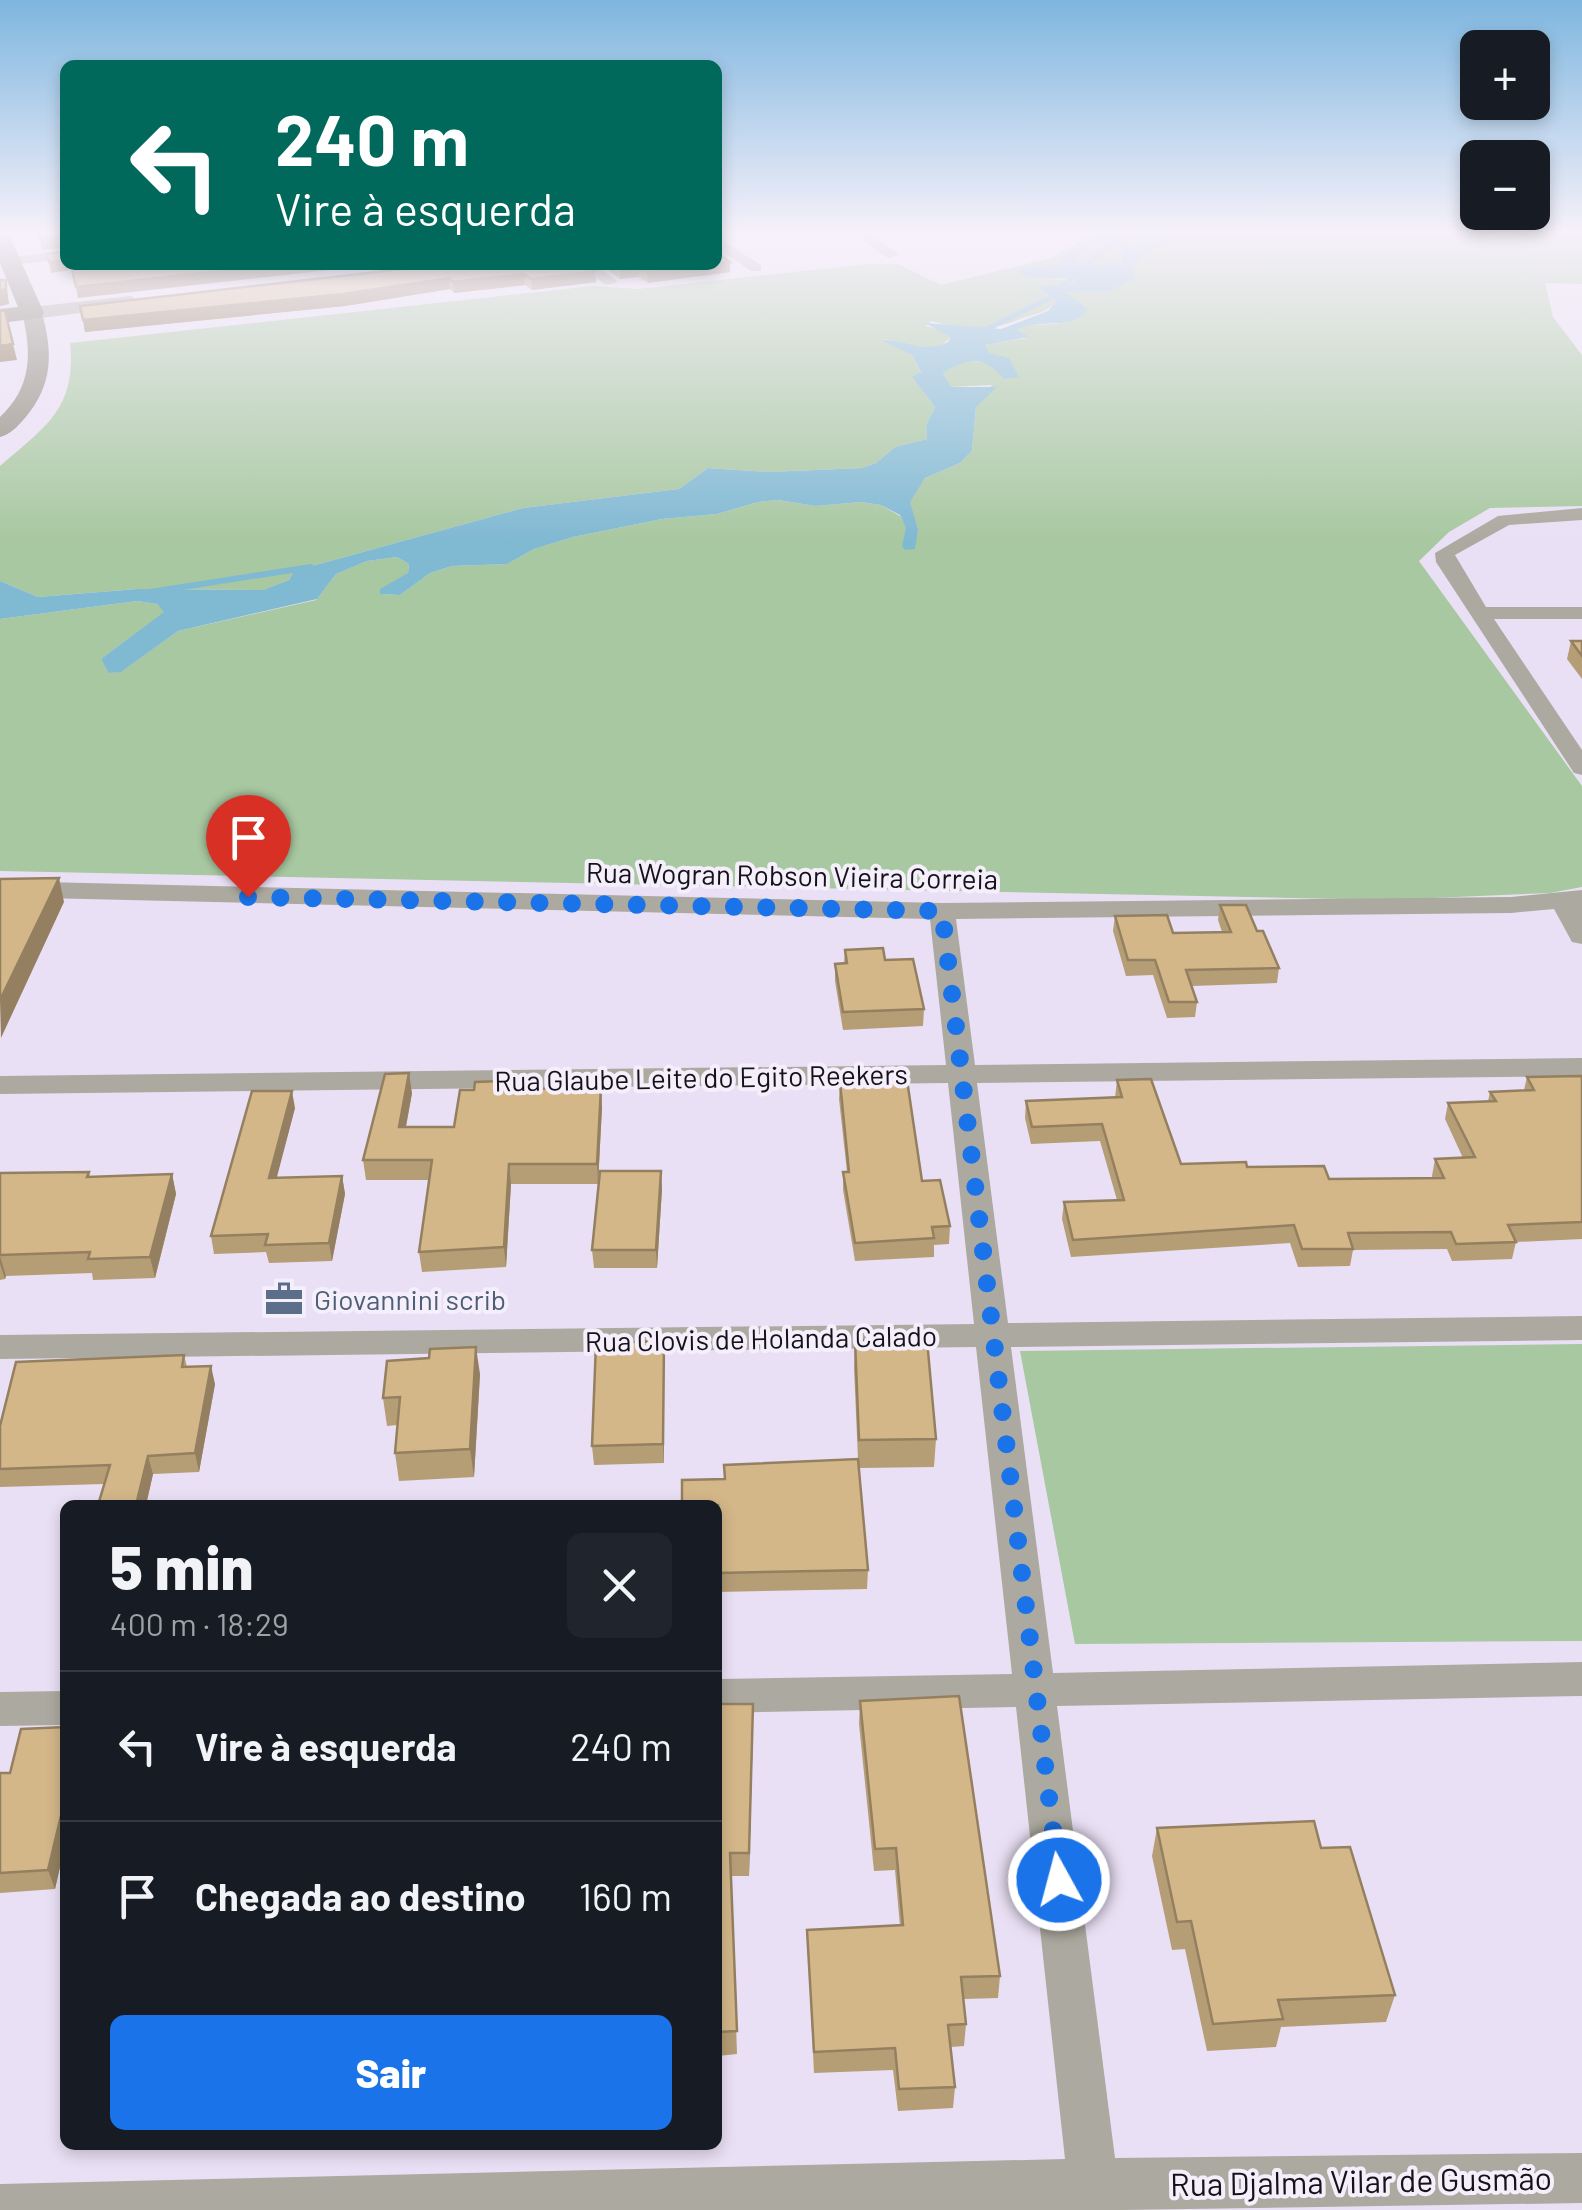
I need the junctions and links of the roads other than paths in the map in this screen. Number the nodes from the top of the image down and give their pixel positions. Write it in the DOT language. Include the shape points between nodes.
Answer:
graph roads {
  1 [pos="39,335"];
  2 [pos="0,430"];
  3 [pos="1582,514"];
  4 [pos="1478,613"];
  5 [pos="1582,613"];
  6 [pos="1557,732"];
  7 [pos="1582,732"];
  8 [pos="1582,768"];
  9 [pos="0,889"];
  10 [pos="1573,900"];
  11 [pos="942,911"];
  12 [pos="1582,936"];
  13 [pos="1582,1066"];
  14 [pos="961,1074"];
  15 [pos="0,1085"];
  16 [pos="1582,1328"];
  17 [pos="993,1336"];
  18 [pos="0,1347"];
  19 [pos="1582,1680"];
  20 [pos="1037,1690"];
  21 [pos="722,1696"];
  22 [pos="60,1708"];
  23 [pos="0,1709"];
  24 [pos="1582,2178"];
  25 [pos="1095,2197"];
  26 [pos="424,2204"];
  27 [pos="0,2209"];
  1 -- 2 [label="main road" via="37,386"];
  3 -- 4 [label="street" via="1505,520 1445,552"];
  4 -- 5 [label="street"];
  4 -- 6 [label="street"];
  6 -- 7 [label="street"];
  6 -- 8 [label="street"];
  9 -- 11 [label="street, Rua Wogran Robson Vieira Correia"];
  10 -- 11 [label="street, Rua Wogran Robson Vieira Correia"];
  10 -- 12 [label="street"];
  11 -- 14 [label="street"];
  13 -- 14 [label="street, Rua Glaube Leite do Egito Reekers"];
  14 -- 15 [label="street, Rua Glaube Leite do Egito Reekers"];
  14 -- 17 [label="street"];
  16 -- 17 [label="street, Rua Clovis de Holanda Calado"];
  17 -- 18 [label="street, Rua Clovis de Holanda Calado"];
  17 -- 20 [label="street"];
  19 -- 20 [label="street"];
  20 -- 21 [label="street"];
  20 -- 25 [label="street"];
  22 -- 23 [label="street"];
  24 -- 25 [label="street, Rua Djalma Vilar de Gusmão"];
  25 -- 26 [label="street, Rua Djalma Vilar de Gusmão"];
  26 -- 27 [label="street, Rua Djalma Vilar de Gusmão"];
}
